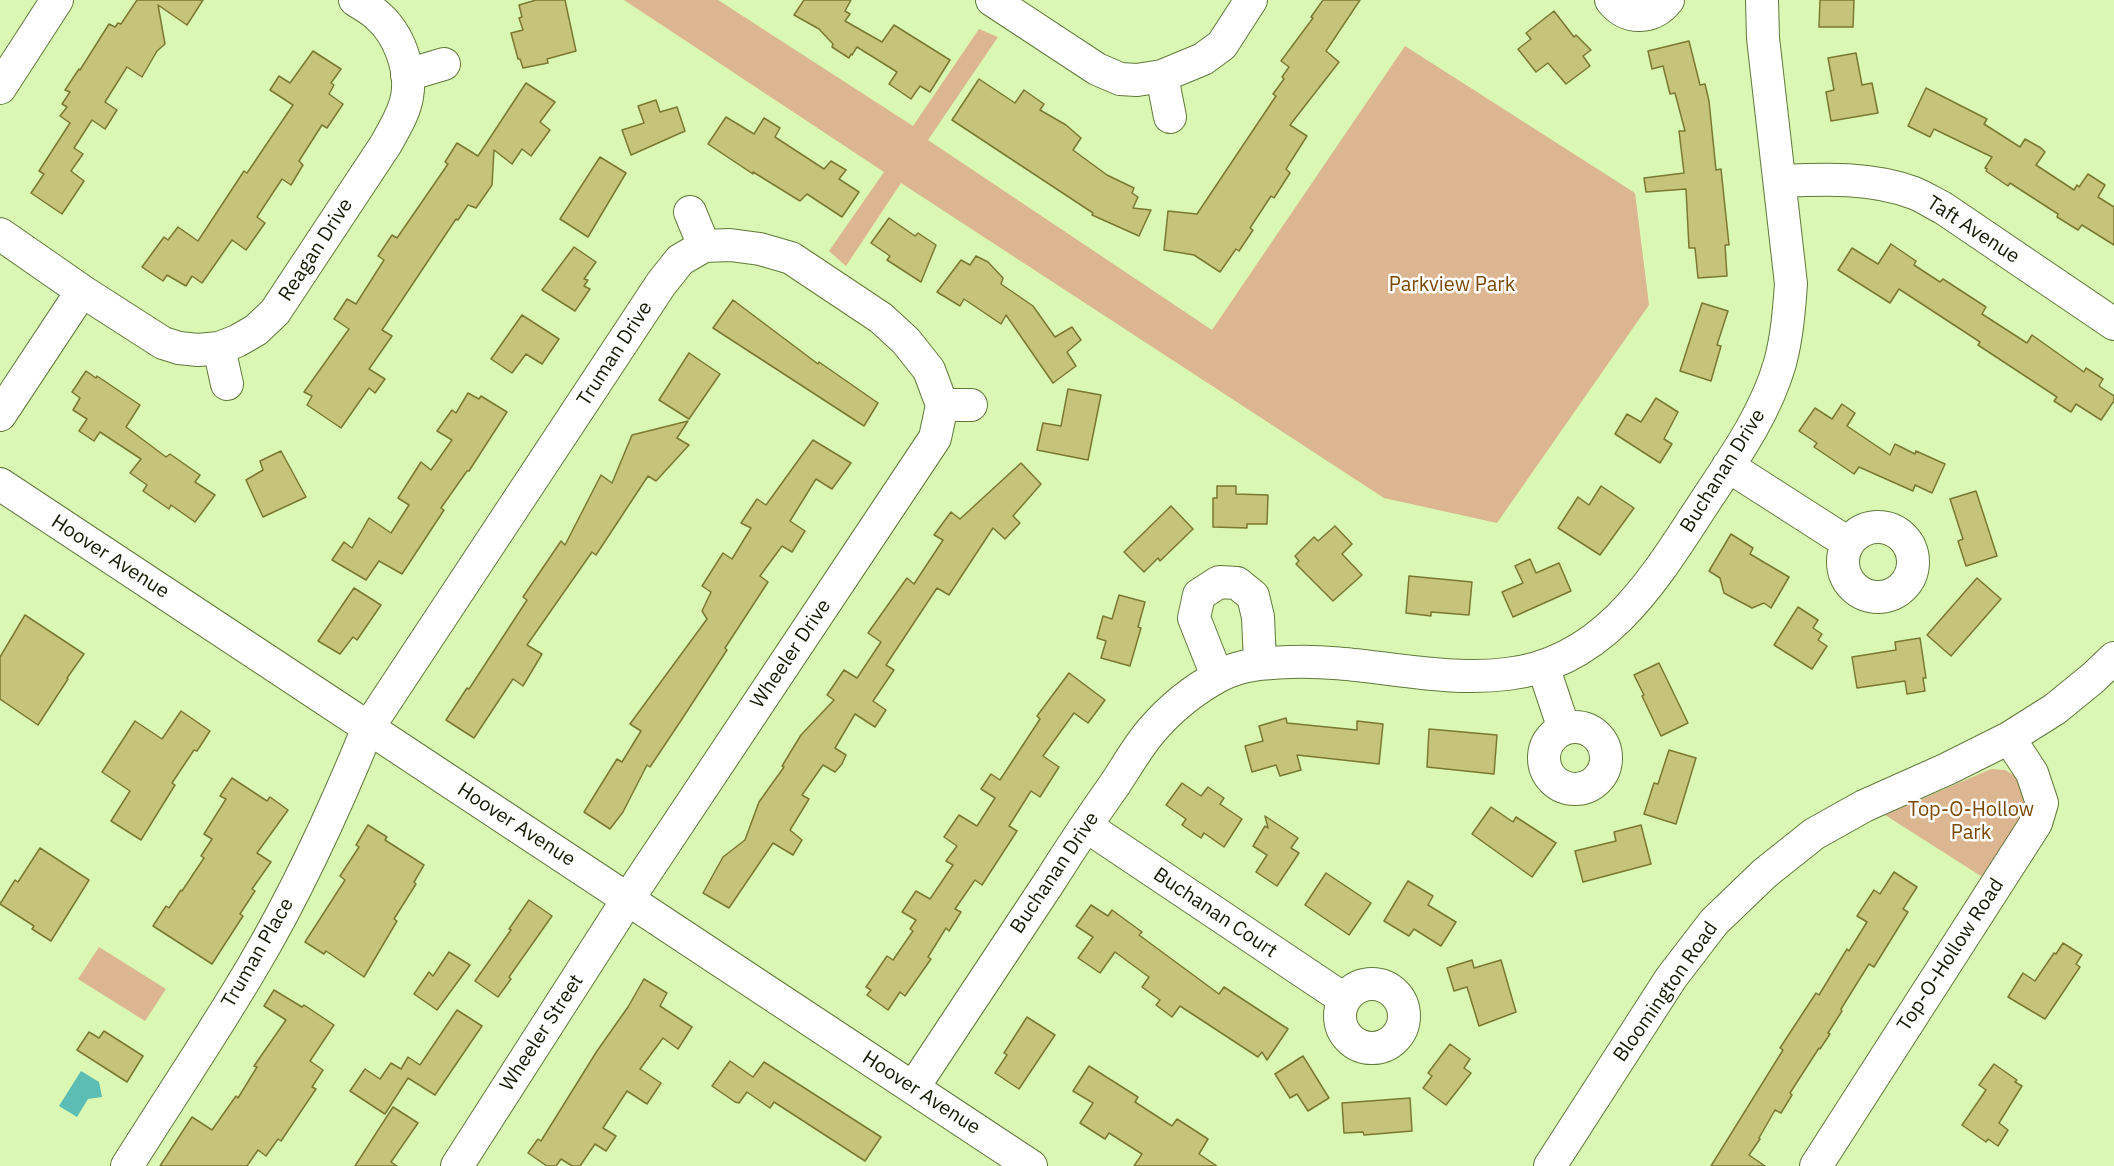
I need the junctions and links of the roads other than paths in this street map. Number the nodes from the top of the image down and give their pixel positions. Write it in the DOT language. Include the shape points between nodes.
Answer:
graph roads {
  1 [pos="57,0"];
  2 [pos="355,0"];
  3 [pos="992,0"];
  4 [pos="1251,0"];
  5 [pos="1611,0"];
  6 [pos="1668,0"];
  7 [pos="1761,0"];
  8 [pos="444,64"];
  9 [pos="407,75"];
  10 [pos="1162,76"];
  11 [pos="0,88"];
  12 [pos="1170,117"];
  13 [pos="1780,181"];
  14 [pos="690,212"];
  15 [pos="0,234"];
  16 [pos="704,246"];
  17 [pos="82,291"];
  18 [pos="2114,324"];
  19 [pos="219,348"];
  20 [pos="227,384"];
  21 [pos="0,415"];
  22 [pos="1728,466"];
  23 [pos="0,484"];
  24 [pos="1848,543"];
  25 [pos="2114,658"];
  26 [pos="1260,663"];
  27 [pos="1543,666"];
  28 [pos="1217,676"];
  29 [pos="368,728"];
  30 [pos="1564,729"];
  31 [pos="2009,738"];
  32 [pos="1086,826"];
  33 [pos="628,899"];
  34 [pos="1344,999"];
  35 [pos="913,1088"];
  36 [pos="127,1166"];
  37 [pos="457,1166"];
  38 [pos="1031,1166"];
  39 [pos="1550,1166"];
  40 [pos="1816,1166"];
  1 -- 11 [label="street"];
  2 -- 9 [label="street, Reagan Drive" via="380,16 395,37"];
  3 -- 10 [label="street" via="1097,69 1120,79"];
  4 -- 10 [label="street" via="1221,45 1203,59"];
  5 -- 6 [label="street" via="1630,15 1641,16 1652,14"];
  7 -- 13 [label="street, Buchanan Drive"];
  8 -- 9 [label="street"];
  9 -- 19 [label="street, Reagan Drive" via="407,97 399,121 275,312 256,330"];
  10 -- 12 [label="street"];
  13 -- 18 [label="street, Taft Avenue" via="1856,180 1914,194 1943,208"];
  13 -- 22 [label="street, Buchanan Drive" via="1791,285 1788,325 1764,403"];
  14 -- 16 [label="street"];
  15 -- 17 [label="street, Reagan Drive"];
  16 -- 29 [label="street, Truman Drive" via="680,260 661,284"];
  16 -- 33 [label="street, Wheeler Drive" via="760,249 791,258 881,318 906,340 956,405"];
  17 -- 19 [label="street, Reagan Drive" via="162,343 198,350"];
  17 -- 21 [label="street"];
  19 -- 20 [label="street"];
  22 -- 24 [label="street"];
  22 -- 27 [label="street, Buchanan Drive" via="1653,580 1623,615 1569,656"];
  23 -- 29 [label="street, Hoover Avenue"];
  25 -- 31 [label="street, Bloomington Road" via="2055,709"];
  26 -- 27 [label="street, Buchanan Drive" via="1321,661 1475,676 1510,674"];
  26 -- 28 [label="street, Buchanan Drive"];
  26 -- 28 [label="street" via="1253,596 1237,583 1219,582 1199,595 1194,618"];
  27 -- 30 [label="street"];
  28 -- 32 [label="street, Buchanan Drive" via="1183,700 1152,730"];
  29 -- 33 [label="street, Hoover Avenue"];
  29 -- 36 [label="street, Truman Place" via="304,870 258,956"];
  31 -- 39 [label="street, Bloomington Road" via="1864,806 1814,834 1765,873 1714,922 1671,978"];
  31 -- 40 [label="street, Top-O-Hollow Road" via="2032,773 2042,803 2036,823"];
  32 -- 34 [label="street, Buchanan Court"];
  32 -- 35 [label="street, Buchanan Drive"];
  33 -- 35 [label="street, Hoover Avenue"];
  33 -- 37 [label="street, Wheeler Street"];
  35 -- 38 [label="street, Hoover Avenue"];
}
